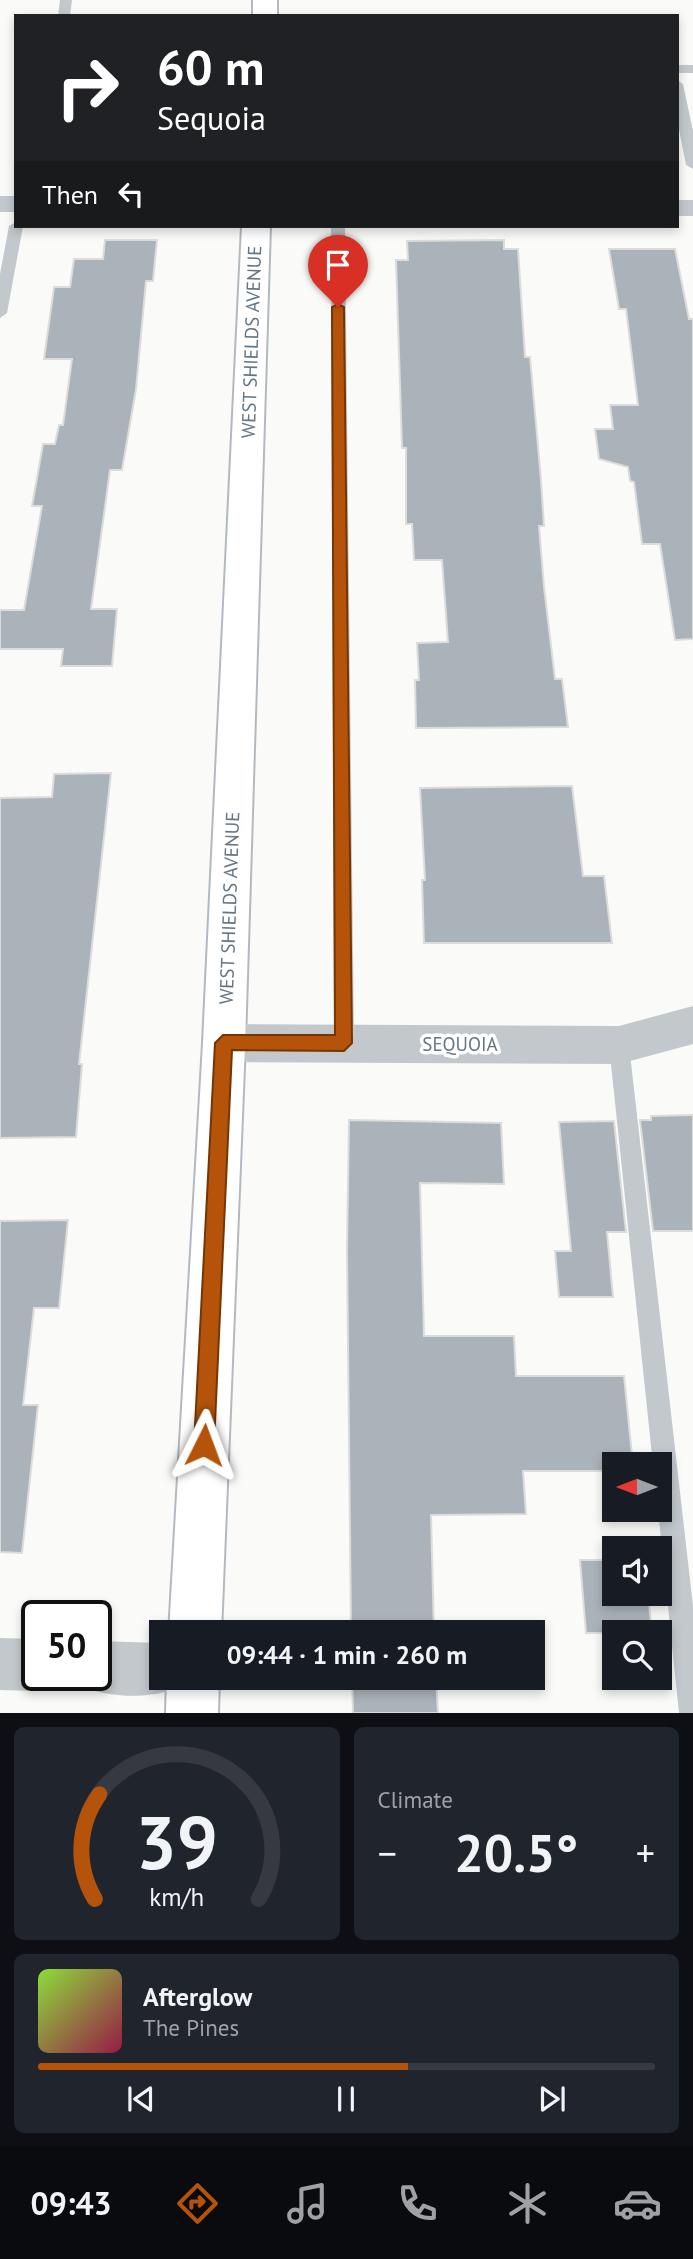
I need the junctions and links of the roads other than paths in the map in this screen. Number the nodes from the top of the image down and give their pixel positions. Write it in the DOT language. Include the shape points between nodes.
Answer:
graph roads {
  1 [pos="679,94"];
  2 [pos="693,167"];
  3 [pos="16,228"];
  4 [pos="256,228"];
  5 [pos="338,228"];
  6 [pos="0,313"];
  7 [pos="693,1025"];
  8 [pos="223,1043"];
  9 [pos="344,1043"];
  10 [pos="619,1045"];
  11 [pos="196,1620"];
  12 [pos="0,1664"];
  13 [pos="21,1665"];
  14 [pos="112,1667"];
  15 [pos="149,1669"];
  16 [pos="193,1690"];
  17 [pos="192,1713"];
  18 [pos="692,1713"];
  1 -- 2 [label="lane"];
  3 -- 6 [label="lane"];
  4 -- 8 [label="main road, WEST SHIELDS AVENUE"];
  5 -- 9 [label="lane"];
  7 -- 10 [label="street, SEQUOIA"];
  8 -- 9 [label="street, SEQUOIA"];
  8 -- 11 [label="main road, WEST SHIELDS AVENUE"];
  9 -- 10 [label="street, SEQUOIA"];
  10 -- 18 [label="lane"];
  12 -- 13 [label="street"];
  14 -- 15 [label="street"];
  16 -- 17 [label="main road"];
}
